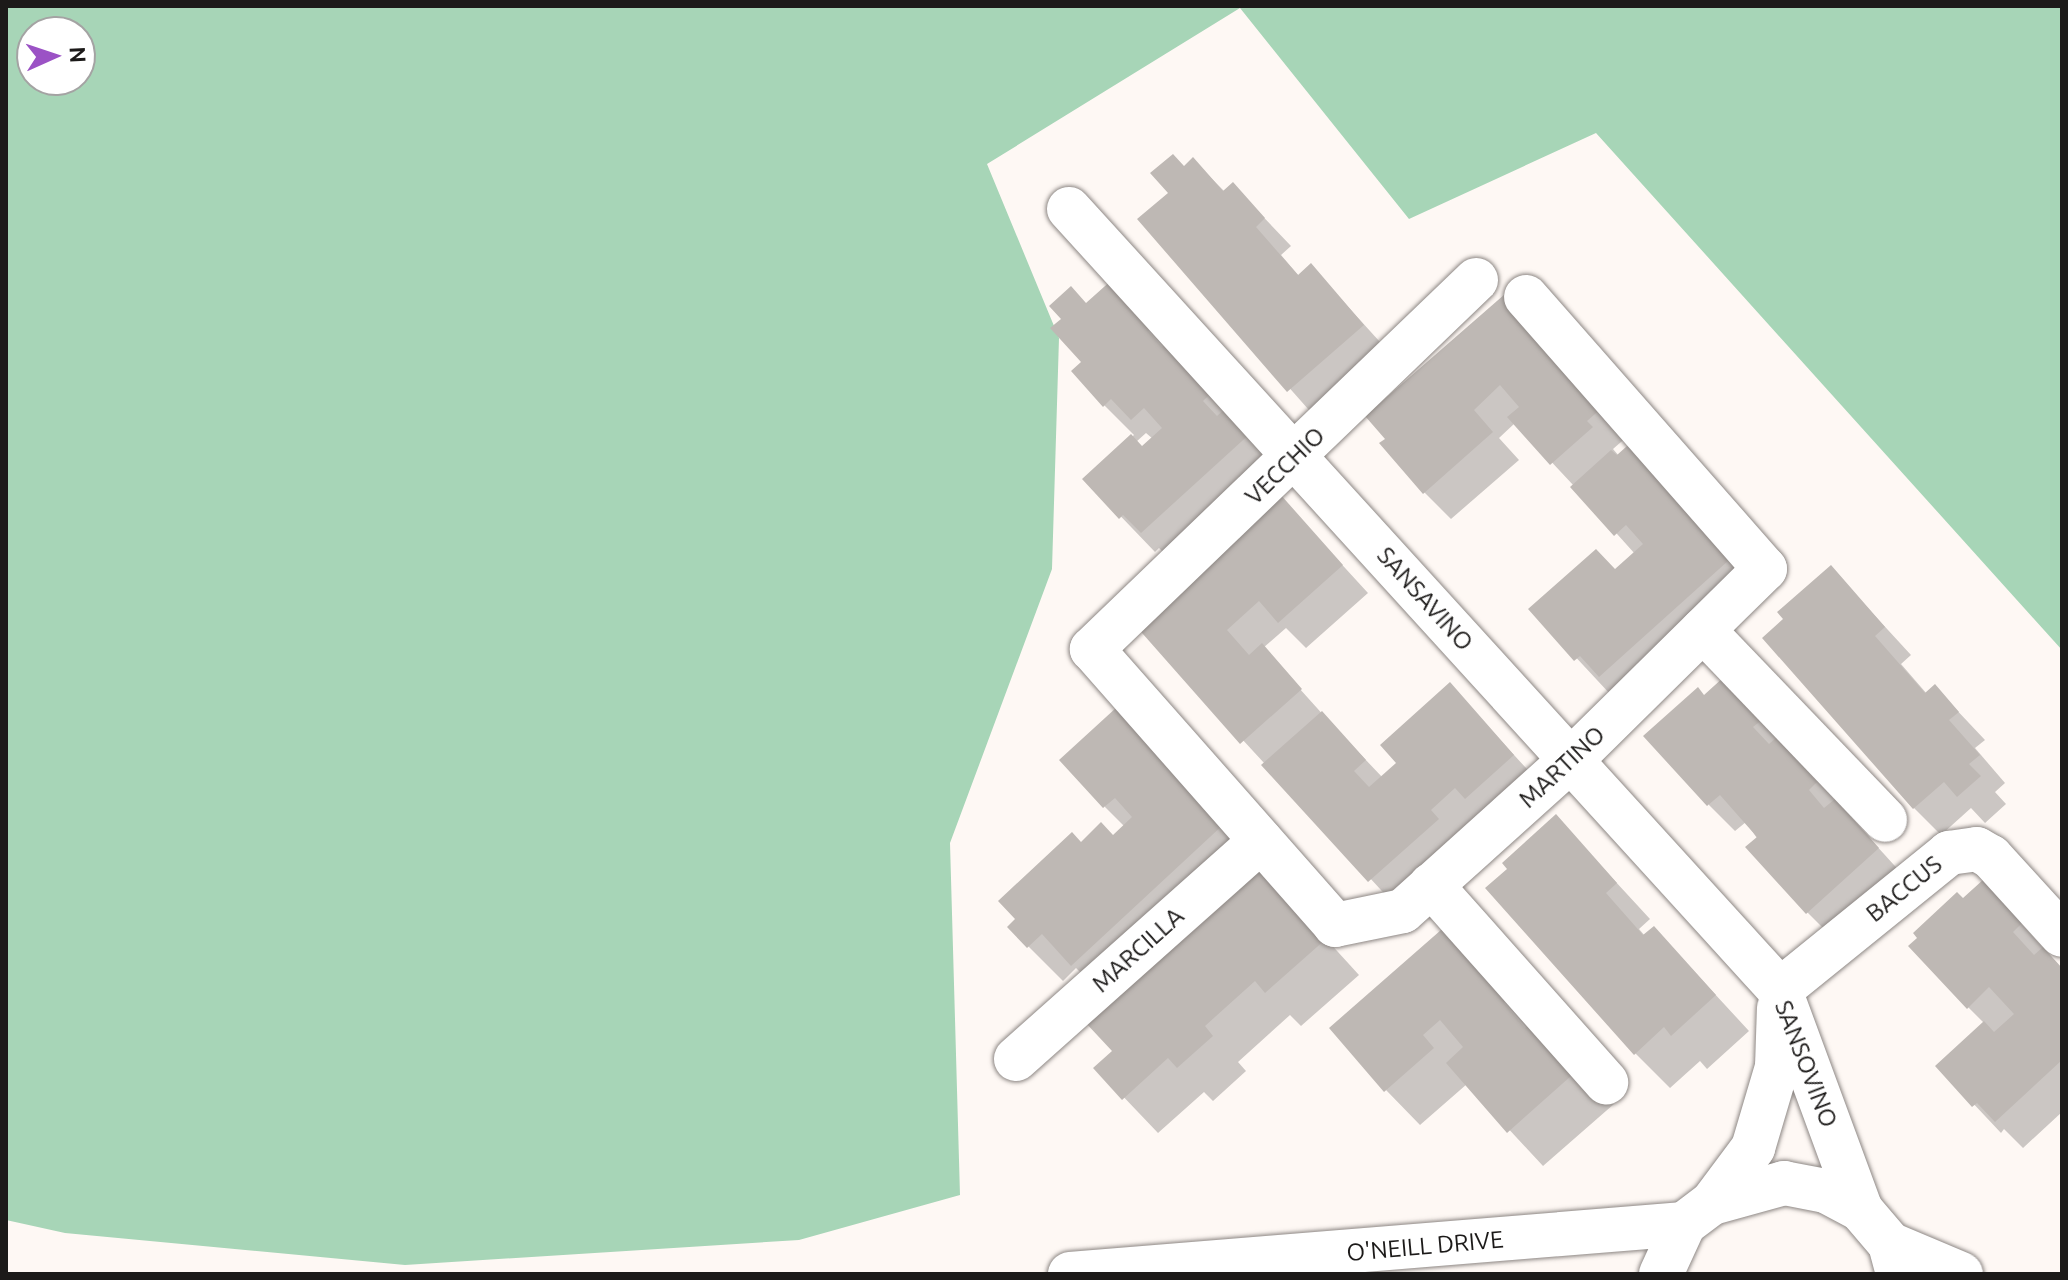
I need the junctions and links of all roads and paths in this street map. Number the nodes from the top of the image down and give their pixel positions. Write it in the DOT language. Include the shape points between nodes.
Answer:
graph roads {
  1 [pos="1069,209"];
  2 [pos="1476,280"];
  3 [pos="1526,297"];
  4 [pos="1296,457"];
  5 [pos="1703,630"];
  6 [pos="1572,759"];
  7 [pos="1885,820"];
  8 [pos="1261,841"];
  9 [pos="1431,885"];
  10 [pos="2062,935"];
  11 [pos="1780,990"];
  12 [pos="1016,1059"];
  13 [pos="1606,1082"];
  14 [pos="1861,1210"];
  15 [pos="1698,1214"];
  16 [pos="1894,1259"];
  17 [pos="1070,1274"];
  18 [pos="1661,1274"];
  19 [pos="1961,1274"];
  1 -- 4 [label="street, SANSAVINO"];
  2 -- 4 [label="street, VECCHIO"];
  3 -- 5 [label="street, MARTINO" via="1765,569"];
  4 -- 6 [label="street, SANSAVINO"];
  4 -- 8 [label="street, VECCHIO" via="1092,649"];
  5 -- 6 [label="street, MARTINO"];
  5 -- 7 [label="street"];
  6 -- 9 [label="street, MARTINO"];
  6 -- 11 [label="street, SANSAVINO"];
  8 -- 9 [label="street, MARTINO" via="1335,925 1403,911"];
  8 -- 12 [label="street, MARCILLA"];
  9 -- 13 [label="street"];
  10 -- 11 [label="street, BACCUS" via="1991,857 1977,849 1949,853"];
  11 -- 14 [label="street, SANSOVINO"];
  11 -- 15 [label="street, SANSOVINO" via="1777,1067 1753,1148"];
  14 -- 15 [label="street, O'NEILL DRIVE" via="1826,1191 1784,1183"];
  14 -- 16 [label="street, O'NEILL DRIVE"];
  15 -- 17 [label="street, O'NEILL DRIVE"];
  15 -- 18 [label="street"];
  16 -- 19 [label="street, O'NEILL DRIVE"];
}
